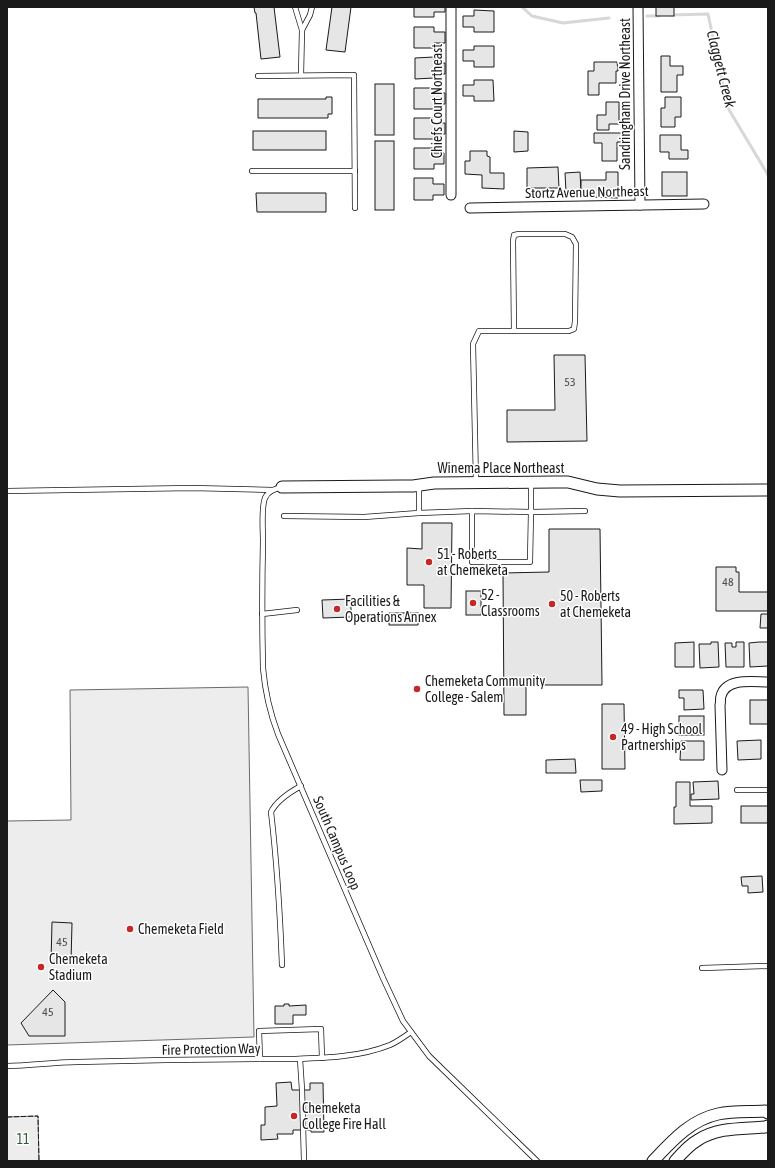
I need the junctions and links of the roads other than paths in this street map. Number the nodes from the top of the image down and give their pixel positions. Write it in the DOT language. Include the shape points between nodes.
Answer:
graph roads {
  1 [pos="295,7"];
  2 [pos="312,7"];
  3 [pos="451,7"];
  4 [pos="638,7"];
  5 [pos="302,30"];
  6 [pos="301,75"];
  7 [pos="258,76"];
  8 [pos="252,171"];
  9 [pos="355,172"];
  10 [pos="451,195"];
  11 [pos="704,204"];
  12 [pos="640,205"];
  13 [pos="355,208"];
  14 [pos="470,208"];
  15 [pos="514,331"];
  16 [pos="476,482"];
  17 [pos="531,482"];
  18 [pos="419,485"];
  19 [pos="278,488"];
  20 [pos="7,490"];
  21 [pos="768,490"];
  22 [pos="472,511"];
  23 [pos="585,511"];
  24 [pos="531,512"];
  25 [pos="419,513"];
  26 [pos="284,516"];
  27 [pos="298,610"];
  28 [pos="262,614"];
  29 [pos="768,682"];
  30 [pos="722,770"];
  31 [pos="300,786"];
  32 [pos="737,790"];
  33 [pos="768,790"];
  34 [pos="282,964"];
  35 [pos="768,966"];
  36 [pos="702,968"];
  37 [pos="411,1032"];
  38 [pos="322,1058"];
  39 [pos="260,1059"];
  40 [pos="300,1059"];
  41 [pos="7,1066"];
  42 [pos="768,1113"];
  43 [pos="768,1126"];
  44 [pos="304,1161"];
  45 [pos="537,1161"];
  46 [pos="653,1161"];
  47 [pos="675,1161"];
  1 -- 5 [label="lane"];
  2 -- 5 [label="lane"];
  3 -- 10 [label="street, Chiefs Court Northeast"];
  4 -- 12 [label="street, Sandringham Drive Northeast"];
  5 -- 6 [label="lane"];
  6 -- 7 [label="lane"];
  6 -- 9 [label="lane" via="354,74"];
  8 -- 9 [label="lane"];
  9 -- 13 [label="lane"];
  11 -- 12 [label="street, Stortz Avenue Northeast"];
  12 -- 14 [label="street, Stortz Avenue Northeast"];
  15 -- 15 [label="lane" via="574,329 576,244 572,237 565,234 514,235"];
  15 -- 16 [label="lane" via="479,331 473,344"];
  16 -- 17 [label="street, Winema Place Northeast"];
  16 -- 18 [label="street, Winema Place Northeast"];
  17 -- 21 [label="street, Winema Place Northeast" via="568,482 620,491"];
  17 -- 24 [label="lane"];
  18 -- 19 [label="street, Winema Place Northeast"];
  18 -- 25 [label="lane"];
  19 -- 20 [label="lane"];
  19 -- 28 [label="lane, South Campus Loop" via="268,493 263,508"];
  22 -- 24 [label="lane"];
  22 -- 24 [label="lane" via="472,562 530,562"];
  22 -- 25 [label="lane"];
  23 -- 24 [label="lane"];
  25 -- 26 [label="lane" via="364,517"];
  27 -- 28 [label="lane"];
  28 -- 31 [label="lane, South Campus Loop" via="263,674 272,717"];
  29 -- 30 [label="street" via="736,682 729,685 721,695"];
  31 -- 34 [label="lane" via="278,802 272,812"];
  31 -- 37 [label="lane, South Campus Loop" via="403,1021"];
  32 -- 33 [label="lane"];
  35 -- 36 [label="lane"];
  37 -- 38 [label="lane, Fire Protection Way" via="390,1045 371,1051"];
  37 -- 45 [label="lane, South Campus Loop" via="429,1056"];
  38 -- 39 [label="lane" via="321,1028 259,1031"];
  38 -- 40 [label="lane, Fire Protection Way"];
  39 -- 40 [label="lane, Fire Protection Way"];
  39 -- 41 [label="lane, Fire Protection Way" via="55,1062"];
  40 -- 44 [label="lane"];
  42 -- 46 [label="street" via="729,1112 696,1122 684,1130"];
  43 -- 47 [label="street" via="719,1131 707,1135 687,1148"];
}
